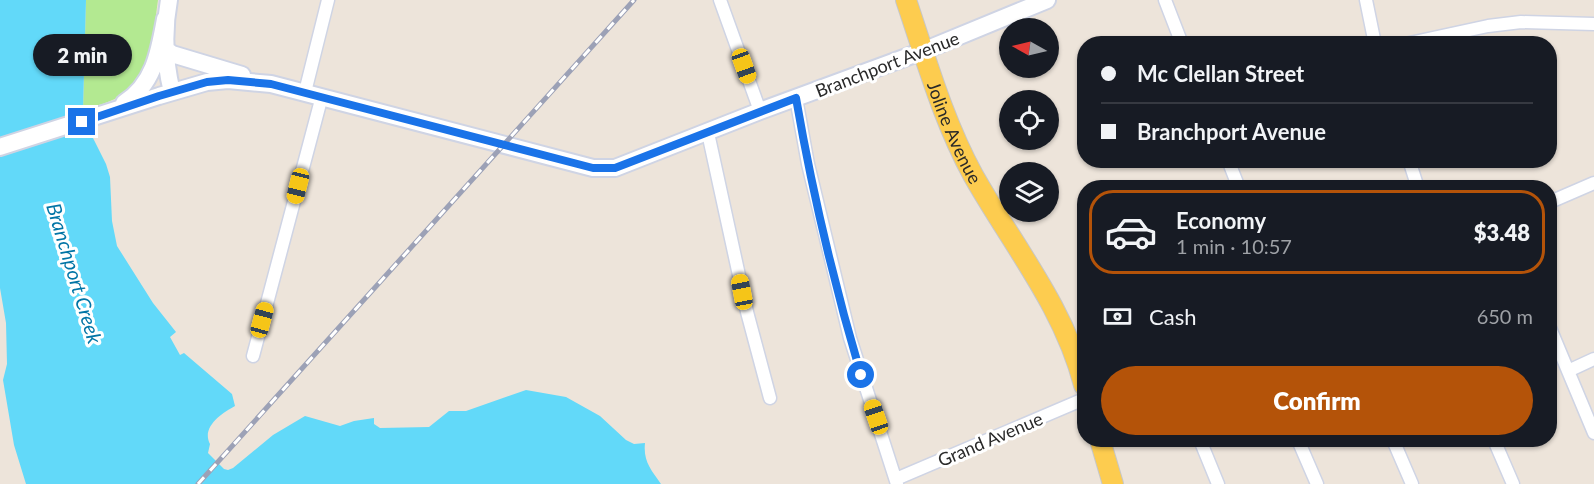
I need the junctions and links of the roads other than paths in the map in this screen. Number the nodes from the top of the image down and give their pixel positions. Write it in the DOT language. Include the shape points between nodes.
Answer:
graph roads {
  1 [pos="169,0"];
  2 [pos="328,0"];
  3 [pos="720,0"];
  4 [pos="906,0"];
  5 [pos="1165,0"];
  6 [pos="1366,0"];
  7 [pos="1038,2"];
  8 [pos="165,19"];
  9 [pos="1594,24"];
  10 [pos="1179,36"];
  11 [pos="1373,36"];
  12 [pos="1442,36"];
  13 [pos="164,48"];
  14 [pos="923,51"];
  15 [pos="271,84"];
  16 [pos="172,92"];
  17 [pos="305,92"];
  18 [pos="322,96"];
  19 [pos="796,98"];
  20 [pos="760,111"];
  21 [pos="109,113"];
  22 [pos="708,133"];
  23 [pos="0,147"];
  24 [pos="1594,183"];
  25 [pos="1557,199"];
  26 [pos="1557,345"];
  27 [pos="253,357"];
  28 [pos="1594,359"];
  29 [pos="1077,362"];
  30 [pos="1568,371"];
  31 [pos="770,398"];
  32 [pos="1077,402"];
  33 [pos="1594,433"];
  34 [pos="1102,447"];
  35 [pos="1203,447"];
  36 [pos="1301,447"];
  37 [pos="1396,447"];
  38 [pos="1497,447"];
  39 [pos="896,481"];
  40 [pos="1113,484"];
  41 [pos="1218,484"];
  42 [pos="1317,484"];
  43 [pos="1412,484"];
  44 [pos="1513,484"];
  1 -- 8 [label="street"];
  2 -- 17 [label="street"];
  3 -- 20 [label="street"];
  4 -- 14 [label="main road, Joline Avenue"];
  5 -- 10 [label="street"];
  6 -- 11 [label="street"];
  7 -- 14 [label="street, Branchport Avenue"];
  8 -- 13 [label="street"];
  8 -- 21 [label="street" via="148,80"];
  9 -- 12 [label="street" via="1521,22"];
  13 -- 15 [label="street" via="172,54"];
  13 -- 16 [label="street"];
  14 -- 19 [label="street, Branchport Avenue"];
  14 -- 29 [label="main road, Joline Avenue" via="957,145 1053,307"];
  15 -- 16 [label="street, Branchport Avenue" via="228,80"];
  15 -- 17 [label="street, Branchport Avenue"];
  16 -- 21 [label="street, Branchport Avenue"];
  17 -- 18 [label="street, Branchport Avenue"];
  18 -- 22 [label="street, Branchport Avenue" via="593,168 615,168"];
  18 -- 27 [label="street"];
  19 -- 20 [label="street, Branchport Avenue"];
  19 -- 39 [label="street" via="850,338"];
  20 -- 22 [label="street, Branchport Avenue"];
  21 -- 23 [label="street, Branchport Avenue"];
  22 -- 31 [label="street"];
  24 -- 25 [label="street"];
  26 -- 30 [label="street"];
  28 -- 30 [label="street"];
  30 -- 33 [label="street"];
  32 -- 39 [label="street, Grand Avenue"];
  34 -- 40 [label="main road"];
  35 -- 41 [label="street"];
  36 -- 42 [label="street"];
  37 -- 43 [label="street"];
  38 -- 44 [label="street"];
}
